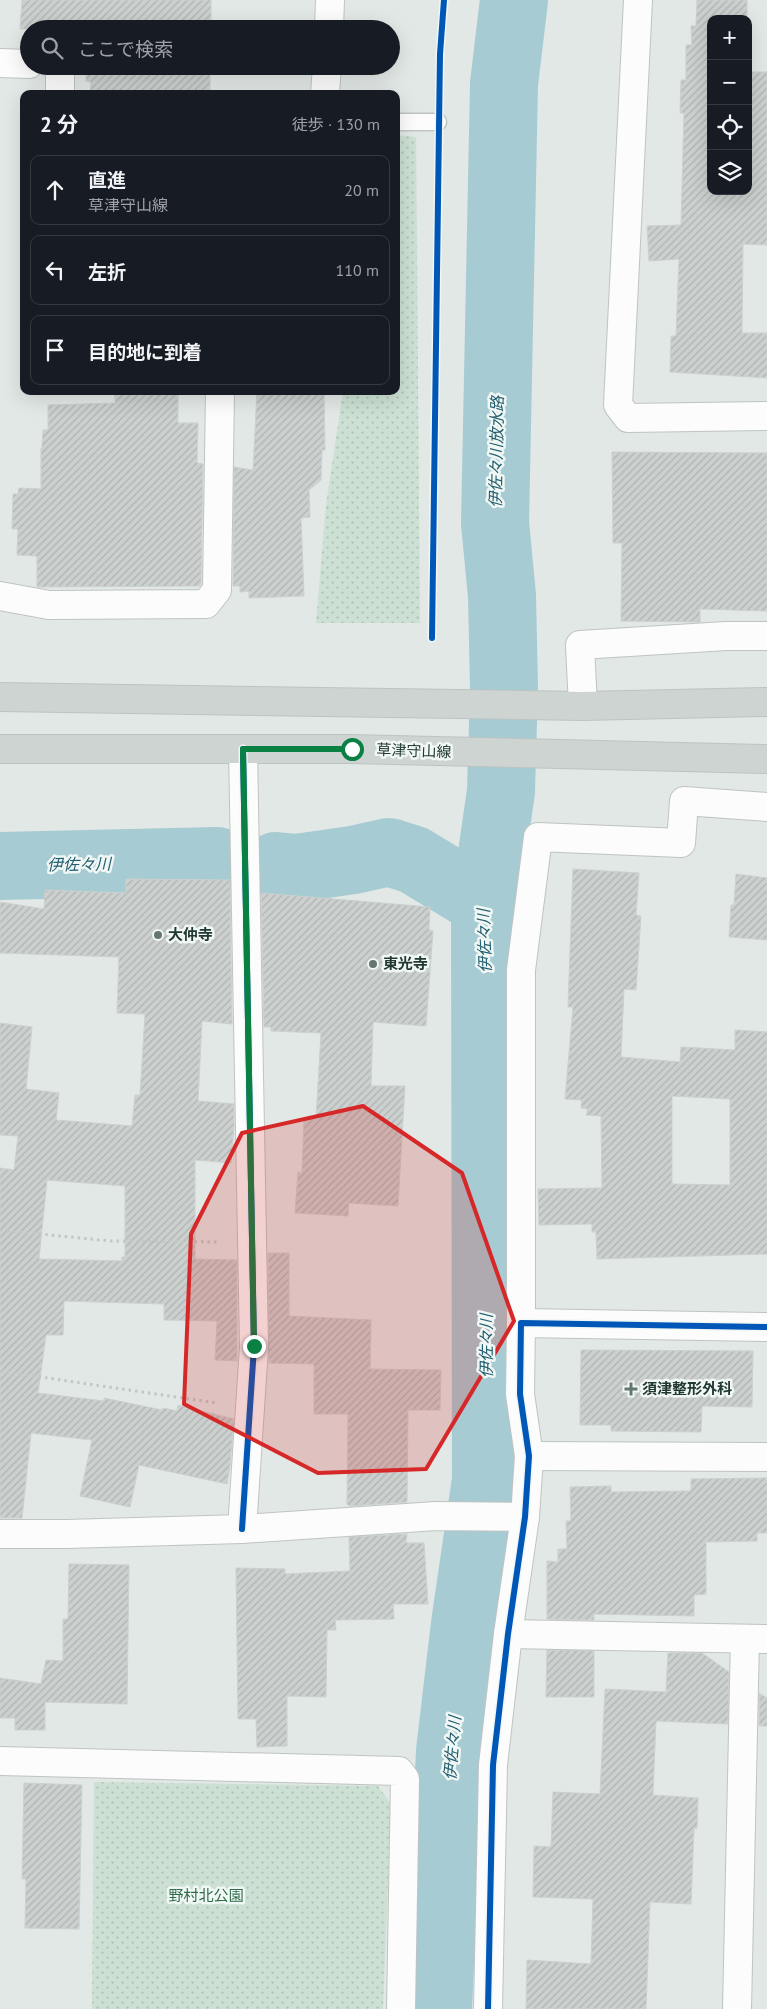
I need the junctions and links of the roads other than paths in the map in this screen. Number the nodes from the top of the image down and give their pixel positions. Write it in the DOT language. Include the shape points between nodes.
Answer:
graph roads {
  1 [pos="330,0"];
  2 [pos="638,0"];
  3 [pos="329,20"];
  4 [pos="0,63"];
  5 [pos="20,64"];
  6 [pos="60,75"];
  7 [pos="326,75"];
  8 [pos="60,90"];
  9 [pos="325,90"];
  10 [pos="400,122"];
  11 [pos="438,122"];
  12 [pos="220,395"];
  13 [pos="767,416"];
  14 [pos="0,596"];
  15 [pos="767,636"];
  16 [pos="0,697"];
  17 [pos="767,702"];
  18 [pos="583,706"];
  19 [pos="243,749"];
  20 [pos="0,750"];
  21 [pos="767,759"];
  22 [pos="767,807"];
  23 [pos="522,1323"];
  24 [pos="767,1327"];
  25 [pos="529,1456"];
  26 [pos="767,1457"];
  27 [pos="525,1517"];
  28 [pos="242,1529"];
  29 [pos="0,1534"];
  30 [pos="508,1634"];
  31 [pos="756,1638"];
  32 [pos="0,1761"];
  33 [pos="401,2009"];
  34 [pos="488,2009"];
  35 [pos="737,2009"];
  1 -- 3 [label="street"];
  2 -- 13 [label="street" via="618,405 628,418"];
  4 -- 5 [label="street"];
  6 -- 8 [label="street"];
  7 -- 9 [label="street"];
  10 -- 11 [label="lane"];
  12 -- 14 [label="street" via="217,590 206,604 49,605"];
  15 -- 18 [label="street" via="580,645"];
  16 -- 18 [label="main road"];
  17 -- 18 [label="main road"];
  19 -- 20 [label="main road, 草津守山線"];
  19 -- 21 [label="main road, 草津守山線"];
  19 -- 28 [label="street" via="254,1346"];
  22 -- 23 [label="street" via="684,801 682,843 538,837 521,970"];
  23 -- 24 [label="street"];
  23 -- 25 [label="street" via="520,1394"];
  25 -- 26 [label="street"];
  25 -- 27 [label="street"];
  27 -- 28 [label="street" via="436,1516"];
  27 -- 30 [label="street"];
  28 -- 29 [label="street"];
  30 -- 31 [label="street"];
  30 -- 34 [label="street" via="493,1765"];
  31 -- 35 [label="street"];
  32 -- 33 [label="street" via="399,1771 405,1779"];
}
